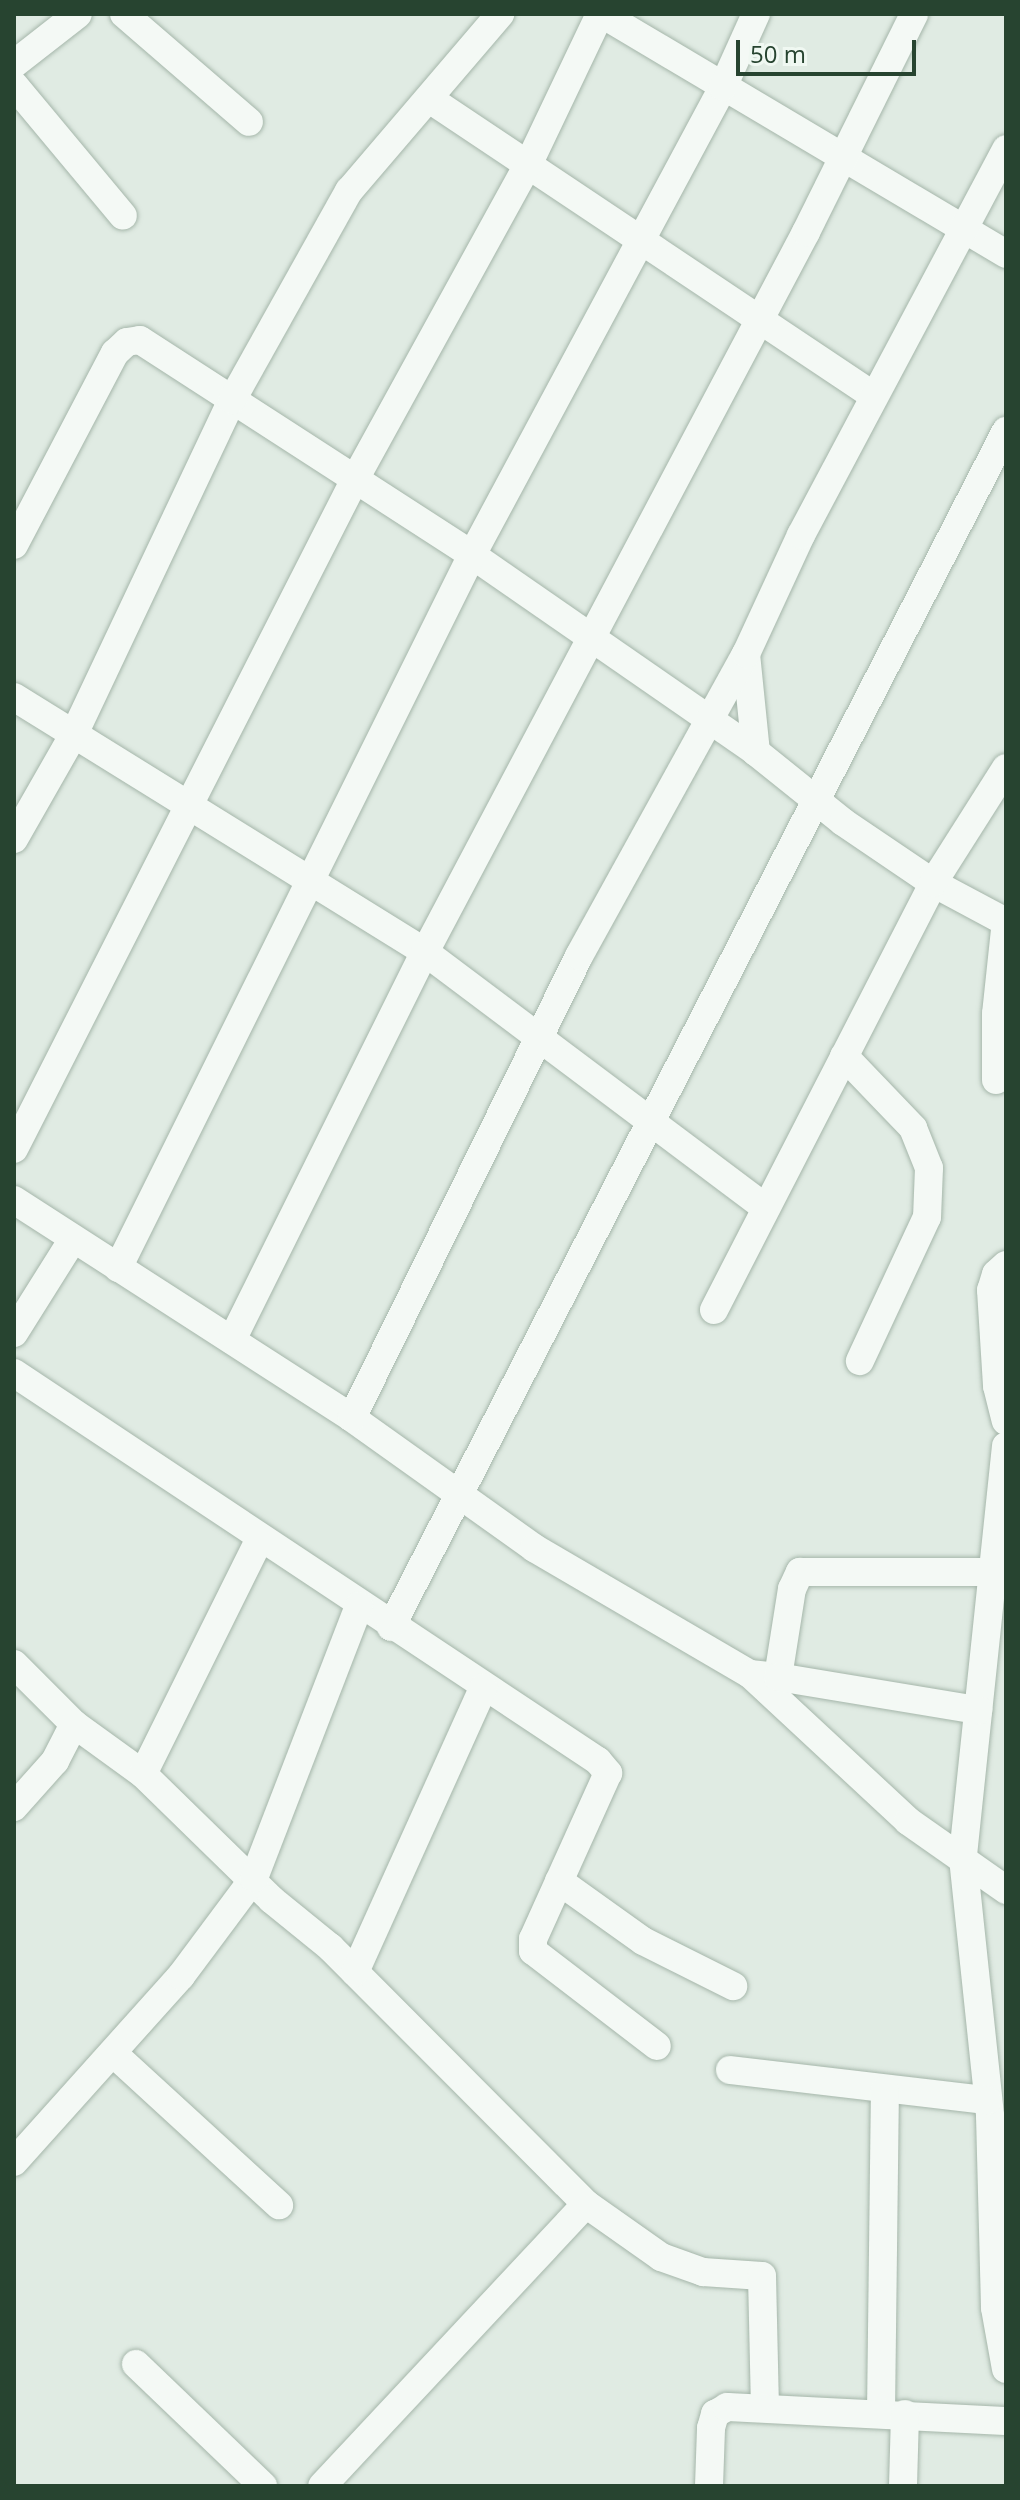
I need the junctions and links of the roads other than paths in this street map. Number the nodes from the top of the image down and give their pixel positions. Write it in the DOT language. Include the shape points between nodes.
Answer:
graph roads {
  1 [pos="78,14"];
  2 [pos="124,14"];
  3 [pos="500,14"];
  4 [pos="601,14"];
  5 [pos="756,14"];
  6 [pos="914,14"];
  7 [pos="14,64"];
  8 [pos="14,85"];
  9 [pos="723,87"];
  10 [pos="431,100"];
  11 [pos="249,122"];
  12 [pos="1006,149"];
  13 [pos="843,155"];
  14 [pos="529,163"];
  15 [pos="123,216"];
  16 [pos="963,227"];
  17 [pos="642,239"];
  18 [pos="1006,254"];
  19 [pos="759,320"];
  20 [pos="874,396"];
  21 [pos="232,400"];
  22 [pos="1006,431"];
  23 [pos="354,481"];
  24 [pos="14,545"];
  25 [pos="472,555"];
  26 [pos="592,638"];
  27 [pos="746,654"];
  28 [pos="14,697"];
  29 [pos="709,721"];
  30 [pos="75,732"];
  31 [pos="756,752"];
  32 [pos="1006,768"];
  33 [pos="815,798"];
  34 [pos="190,804"];
  35 [pos="14,839"];
  36 [pos="308,878"];
  37 [pos="933,883"];
  38 [pos="1006,921"];
  39 [pos="425,952"];
  40 [pos="538,1039"];
  41 [pos="844,1056"];
  42 [pos="996,1080"];
  43 [pos="651,1119"];
  44 [pos="14,1149"];
  45 [pos="14,1200"];
  46 [pos="766,1208"];
  47 [pos="73,1239"];
  48 [pos="1006,1265"];
  49 [pos="118,1268"];
  50 [pos="714,1310"];
  51 [pos="14,1333"];
  52 [pos="232,1340"];
  53 [pos="860,1361"];
  54 [pos="14,1373"];
  55 [pos="352,1418"];
  56 [pos="1006,1421"];
  57 [pos="1006,1446"];
  58 [pos="458,1496"];
  59 [pos="1002,1534"];
  60 [pos="260,1538"];
  61 [pos="991,1572"];
  62 [pos="359,1606"];
  63 [pos="391,1627"];
  64 [pos="996,1630"];
  65 [pos="14,1664"];
  66 [pos="764,1675"];
  67 [pos="483,1688"];
  68 [pos="978,1710"];
  69 [pos="74,1724"];
  70 [pos="143,1774"];
  71 [pos="14,1807"];
  72 [pos="963,1858"];
  73 [pos="254,1878"];
  74 [pos="559,1881"];
  75 [pos="1006,1890"];
  76 [pos="355,1972"];
  77 [pos="733,1986"];
  78 [pos="657,2046"];
  79 [pos="114,2054"];
  80 [pos="730,2070"];
  81 [pos="885,2090"];
  82 [pos="994,2110"];
  83 [pos="14,2162"];
  84 [pos="586,2204"];
  85 [pos="279,2205"];
  86 [pos="136,2364"];
  87 [pos="1006,2369"];
  88 [pos="765,2406"];
  89 [pos="893,2414"];
  90 [pos="1006,2421"];
  91 [pos="263,2486"];
  92 [pos="322,2486"];
  93 [pos="709,2486"];
  94 [pos="903,2486"];
  1 -- 7 [label="street"];
  2 -- 11 [label="street"];
  3 -- 10 [label="street"];
  4 -- 9 [label="street"];
  4 -- 14 [label="street"];
  5 -- 9 [label="street"];
  6 -- 13 [label="street"];
  8 -- 15 [label="street"];
  9 -- 13 [label="street"];
  9 -- 17 [label="street"];
  10 -- 14 [label="street"];
  10 -- 21 [label="street" via="380,149 349,191"];
  12 -- 16 [label="street"];
  13 -- 16 [label="street"];
  13 -- 19 [label="street"];
  14 -- 17 [label="street"];
  14 -- 23 [label="street"];
  16 -- 18 [label="street"];
  16 -- 20 [label="street"];
  17 -- 19 [label="street"];
  17 -- 25 [label="street"];
  19 -- 20 [label="street"];
  19 -- 26 [label="street"];
  20 -- 27 [label="street"];
  21 -- 23 [label="street"];
  21 -- 24 [label="street" via="140,340 127,342 115,353"];
  21 -- 30 [label="street"];
  22 -- 33 [label="street"];
  23 -- 25 [label="street"];
  23 -- 34 [label="street"];
  25 -- 26 [label="street"];
  25 -- 36 [label="street"];
  26 -- 29 [label="street"];
  26 -- 39 [label="street"];
  27 -- 29 [label="street"];
  27 -- 31 [label="street"];
  28 -- 30 [label="street"];
  29 -- 31 [label="street"];
  29 -- 40 [label="street"];
  30 -- 34 [label="street"];
  30 -- 35 [label="street"];
  31 -- 33 [label="street"];
  32 -- 37 [label="street"];
  33 -- 37 [label="street"];
  33 -- 43 [label="street"];
  34 -- 36 [label="street"];
  34 -- 44 [label="street"];
  36 -- 39 [label="street"];
  36 -- 49 [label="street"];
  37 -- 38 [label="street"];
  37 -- 41 [label="street"];
  38 -- 42 [label="street" via="996,1014"];
  39 -- 40 [label="street"];
  39 -- 52 [label="street"];
  40 -- 43 [label="street"];
  40 -- 55 [label="street"];
  41 -- 46 [label="street"];
  41 -- 53 [label="street" via="913,1128 929,1168 927,1217"];
  43 -- 46 [label="street"];
  43 -- 58 [label="street"];
  45 -- 47 [label="street"];
  46 -- 50 [label="street"];
  47 -- 49 [label="street"];
  47 -- 51 [label="street"];
  48 -- 56 [label="street" via="991,1290 997,1386"];
  49 -- 52 [label="street"];
  52 -- 55 [label="street"];
  54 -- 60 [label="street"];
  55 -- 58 [label="street"];
  57 -- 59 [label="street"];
  58 -- 63 [label="street"];
  58 -- 66 [label="street" via="534,1548"];
  59 -- 61 [label="street"];
  60 -- 62 [label="street"];
  60 -- 70 [label="street"];
  61 -- 64 [label="street"];
  61 -- 66 [label="street" via="800,1572"];
  62 -- 63 [label="street"];
  62 -- 73 [label="street"];
  63 -- 67 [label="street"];
  64 -- 68 [label="street"];
  65 -- 69 [label="street"];
  66 -- 68 [label="street"];
  66 -- 72 [label="street" via="908,1821"];
  67 -- 74 [label="street" via="598,1761 608,1773"];
  67 -- 76 [label="street"];
  68 -- 72 [label="street"];
  69 -- 70 [label="street"];
  69 -- 71 [label="street" via="55,1761"];
  70 -- 73 [label="street"];
  72 -- 75 [label="street"];
  72 -- 82 [label="street"];
  73 -- 76 [label="street"];
  73 -- 79 [label="street"];
  74 -- 77 [label="street" via="643,1941"];
  74 -- 78 [label="street" via="533,1939 533,1951"];
  76 -- 84 [label="street"];
  79 -- 83 [label="street"];
  79 -- 85 [label="street"];
  80 -- 81 [label="street"];
  81 -- 82 [label="street"];
  81 -- 89 [label="street"];
  82 -- 87 [label="street" via="995,2308"];
  84 -- 88 [label="street" via="661,2257 703,2272 762,2276"];
  84 -- 92 [label="street"];
  86 -- 91 [label="street"];
  88 -- 89 [label="street"];
  88 -- 93 [label="street" via="727,2407 715,2414"];
  89 -- 90 [label="street"];
  89 -- 94 [label="street"];
}
